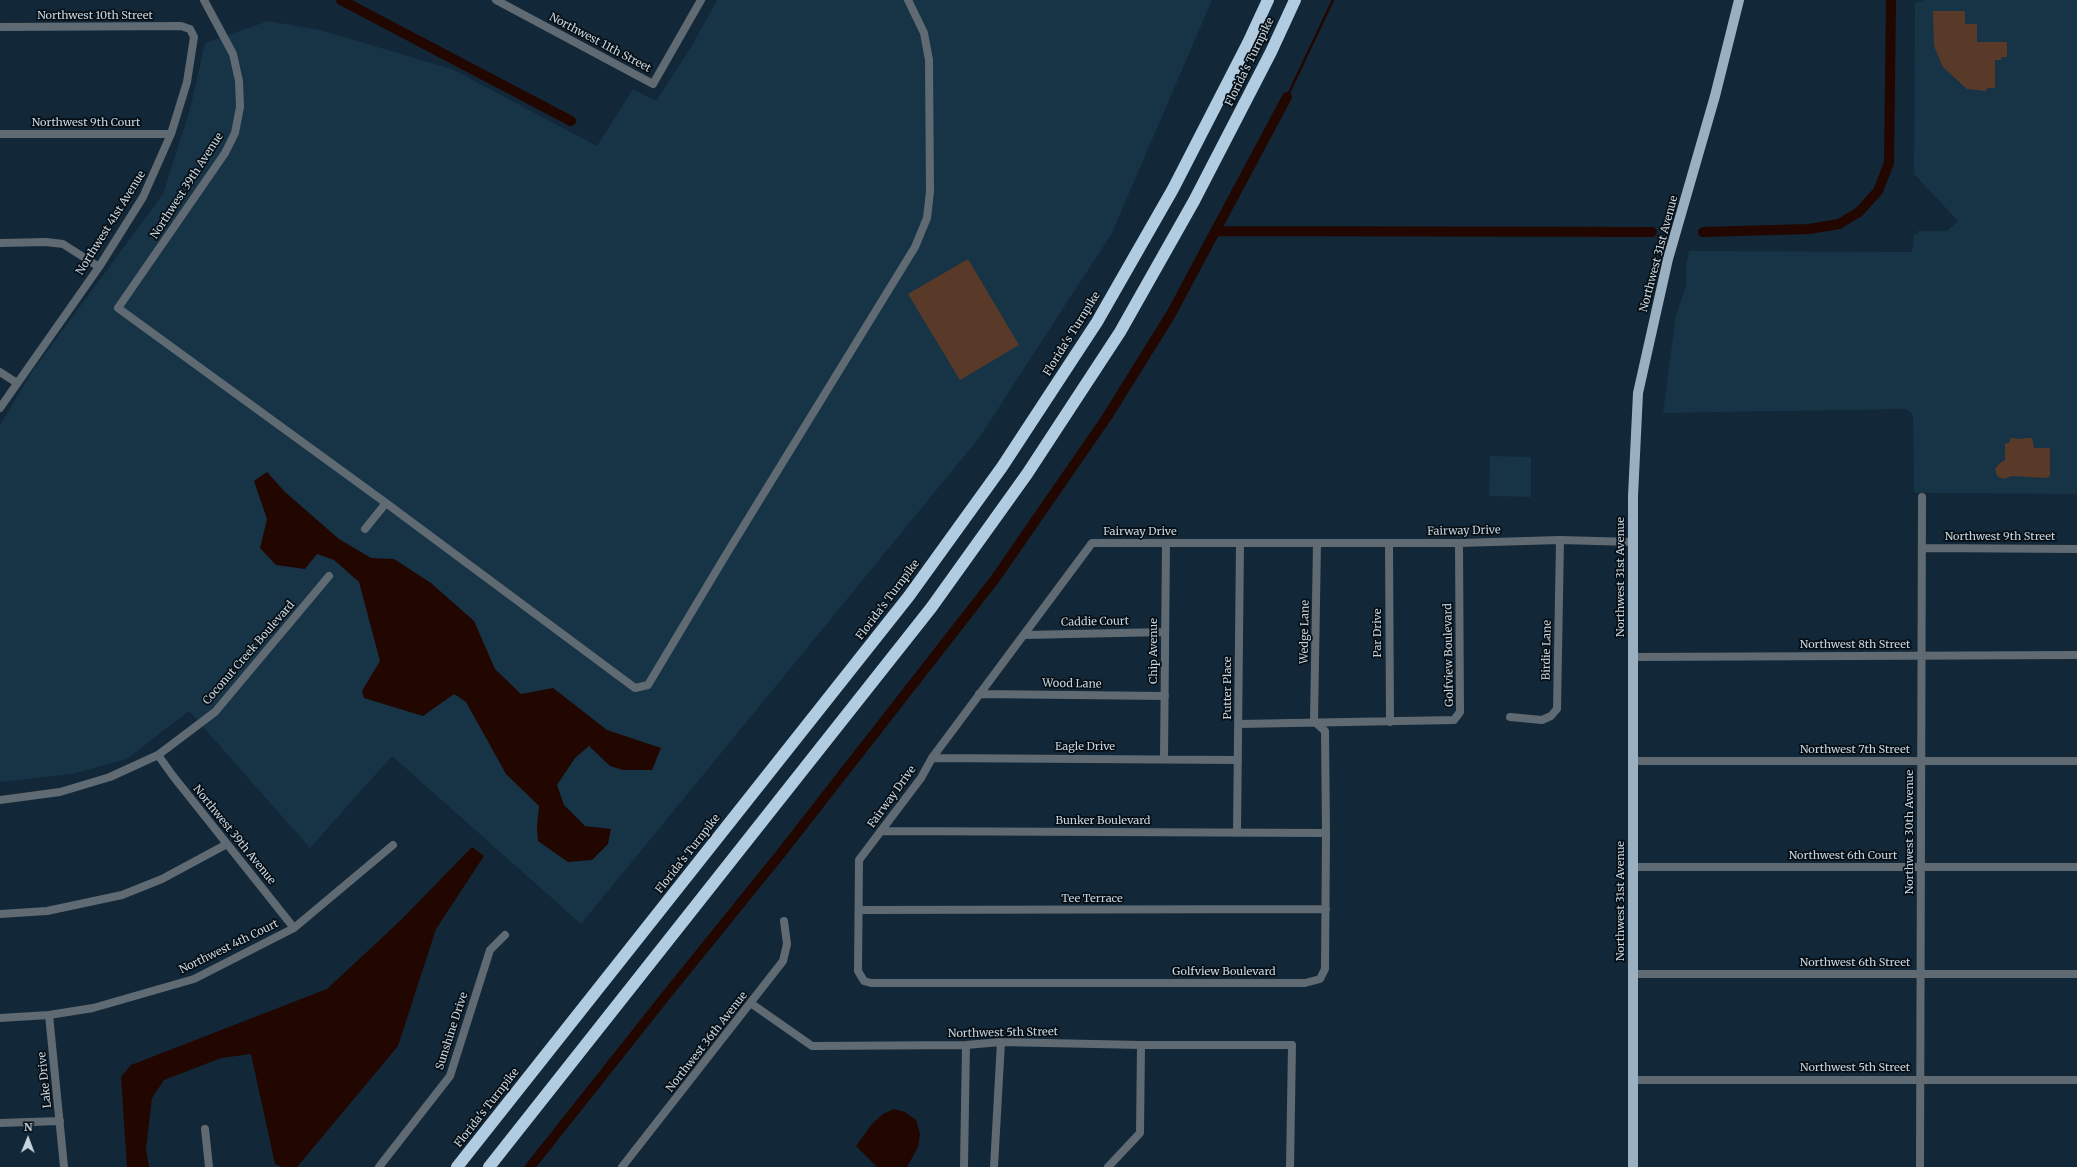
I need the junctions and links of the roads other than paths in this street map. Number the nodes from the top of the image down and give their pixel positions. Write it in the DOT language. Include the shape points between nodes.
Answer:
graph roads {
  1 [pos="204,0"];
  2 [pos="496,0"];
  3 [pos="701,0"];
  4 [pos="908,0"];
  5 [pos="1268,0"];
  6 [pos="1295,0"];
  7 [pos="1739,0"];
  8 [pos="0,27"];
  9 [pos="190,29"];
  10 [pos="0,134"];
  11 [pos="171,134"];
  12 [pos="0,243"];
  13 [pos="99,267"];
  14 [pos="0,372"];
  15 [pos="17,383"];
  16 [pos="0,408"];
  17 [pos="1922,497"];
  18 [pos="386,503"];
  19 [pos="365,530"];
  20 [pos="1560,540"];
  21 [pos="1633,542"];
  22 [pos="1166,543"];
  23 [pos="1240,543"];
  24 [pos="1317,543"];
  25 [pos="1389,543"];
  26 [pos="1458,543"];
  27 [pos="1923,548"];
  28 [pos="2077,549"];
  29 [pos="329,576"];
  30 [pos="1165,632"];
  31 [pos="1024,634"];
  32 [pos="2077,655"];
  33 [pos="1923,656"];
  34 [pos="1634,657"];
  35 [pos="979,694"];
  36 [pos="1165,696"];
  37 [pos="1510,717"];
  38 [pos="1314,721"];
  39 [pos="1390,722"];
  40 [pos="1239,724"];
  41 [pos="158,755"];
  42 [pos="932,758"];
  43 [pos="1164,758"];
  44 [pos="1238,760"];
  45 [pos="1633,760"];
  46 [pos="1922,761"];
  47 [pos="2077,761"];
  48 [pos="0,800"];
  49 [pos="880,830"];
  50 [pos="1238,833"];
  51 [pos="1326,833"];
  52 [pos="227,844"];
  53 [pos="393,845"];
  54 [pos="1633,867"];
  55 [pos="1921,867"];
  56 [pos="2077,867"];
  57 [pos="1326,909"];
  58 [pos="859,910"];
  59 [pos="0,914"];
  60 [pos="784,921"];
  61 [pos="294,928"];
  62 [pos="505,935"];
  63 [pos="1633,974"];
  64 [pos="1920,974"];
  65 [pos="2077,974"];
  66 [pos="864,981"];
  67 [pos="752,1004"];
  68 [pos="49,1015"];
  69 [pos="0,1018"];
  70 [pos="1001,1042"];
  71 [pos="966,1045"];
  72 [pos="1141,1045"];
  73 [pos="1920,1079"];
  74 [pos="1633,1080"];
  75 [pos="2077,1080"];
  76 [pos="60,1121"];
  77 [pos="0,1124"];
  78 [pos="205,1129"];
  79 [pos="64,1167"];
  80 [pos="209,1167"];
  81 [pos="379,1167"];
  82 [pos="458,1167"];
  83 [pos="489,1167"];
  84 [pos="622,1167"];
  85 [pos="964,1167"];
  86 [pos="994,1167"];
  87 [pos="1108,1167"];
  88 [pos="1290,1167"];
  89 [pos="1633,1167"];
  90 [pos="1920,1167"];
  1 -- 18 [label="street, Northwest 39th Avenue" via="233,54 239,81 240,107 235,133 225,153 118,308"];
  2 -- 3 [label="street, Northwest 11th Street" via="653,84"];
  4 -- 18 [label="street" via="924,33 929,60 930,192 927,218 916,247 648,685 635,688"];
  5 -- 82 [label="highway, Florida's Turnpike" via="1174,189 1097,322 1002,467 909,596"];
  6 -- 83 [label="highway, Florida's Turnpike" via="1272,52 1194,201 1120,332 1027,474 931,608"];
  7 -- 21 [label="main road, Northwest 31st Avenue" via="1715,96 1668,259 1638,393 1634,446"];
  8 -- 9 [label="street, Northwest 10th Street" via="181,26"];
  9 -- 11 [label="street, Northwest 41st Avenue" via="194,37 187,82"];
  10 -- 11 [label="street, Northwest 9th Court"];
  11 -- 13 [label="street, Northwest 41st Avenue" via="143,197"];
  12 -- 13 [label="street" via="63,244"];
  13 -- 15 [label="street, Northwest 41st Avenue"];
  14 -- 15 [label="street"];
  15 -- 16 [label="street, Northwest 41st Avenue"];
  17 -- 27 [label="street, Northwest 30th Avenue"];
  18 -- 19 [label="street"];
  20 -- 21 [label="street, Fairway Drive"];
  20 -- 26 [label="street, Fairway Drive"];
  20 -- 37 [label="street, Birdie Lane" via="1557,709 1551,716 1542,720"];
  21 -- 34 [label="main road, Northwest 31st Avenue"];
  22 -- 23 [label="street, Fairway Drive"];
  22 -- 30 [label="street, Chip Avenue"];
  22 -- 31 [label="street, Fairway Drive" via="1092,543"];
  23 -- 24 [label="street, Fairway Drive"];
  23 -- 40 [label="street, Putter Place"];
  24 -- 25 [label="street, Fairway Drive"];
  24 -- 38 [label="street, Wedge Lane"];
  25 -- 26 [label="street, Fairway Drive"];
  25 -- 39 [label="street, Par Drive"];
  26 -- 39 [label="street, Golfview Boulevard" via="1460,712 1454,720"];
  27 -- 28 [label="street, Northwest 9th Street"];
  27 -- 33 [label="street, Northwest 30th Avenue"];
  29 -- 41 [label="street, Coconut Creek Boulevard" via="215,712"];
  30 -- 31 [label="street, Caddie Court"];
  30 -- 36 [label="street, Chip Avenue"];
  31 -- 35 [label="street, Fairway Drive"];
  32 -- 33 [label="street, Northwest 8th Street"];
  33 -- 34 [label="street, Northwest 8th Street"];
  33 -- 46 [label="street, Northwest 30th Avenue"];
  34 -- 45 [label="main road, Northwest 31st Avenue"];
  35 -- 36 [label="street, Wood Lane"];
  35 -- 42 [label="street, Fairway Drive"];
  36 -- 43 [label="street, Chip Avenue"];
  38 -- 39 [label="street, Golfview Boulevard"];
  38 -- 40 [label="street, Golfview Boulevard"];
  38 -- 51 [label="street, Golfview Boulevard" via="1325,731"];
  40 -- 44 [label="street, Putter Place"];
  41 -- 48 [label="street, Coconut Creek Boulevard" via="110,777 60,792"];
  41 -- 52 [label="street, Northwest 39th Avenue"];
  42 -- 43 [label="street, Eagle Drive"];
  42 -- 49 [label="street, Fairway Drive" via="921,778"];
  43 -- 44 [label="street, Eagle Drive"];
  44 -- 50 [label="street, Putter Place"];
  45 -- 46 [label="street, Northwest 7th Street"];
  45 -- 54 [label="main road, Northwest 31st Avenue"];
  46 -- 47 [label="street, Northwest 7th Street"];
  46 -- 55 [label="street, Northwest 30th Avenue"];
  49 -- 50 [label="street, Bunker Boulevard"];
  49 -- 58 [label="street, Fairway Drive" via="859,860"];
  50 -- 51 [label="street, Bunker Boulevard"];
  51 -- 57 [label="street, Golfview Boulevard"];
  52 -- 59 [label="street" via="162,879 122,895 47,911"];
  52 -- 61 [label="street, Northwest 39th Avenue"];
  53 -- 61 [label="street, Northwest 4th Court"];
  54 -- 55 [label="street, Northwest 6th Court"];
  54 -- 63 [label="main road, Northwest 31st Avenue"];
  55 -- 56 [label="street, Northwest 6th Court"];
  55 -- 64 [label="street, Northwest 30th Avenue"];
  57 -- 58 [label="street, Tee Terrace"];
  57 -- 66 [label="street, Golfview Boulevard" via="1325,969 1320,979 1305,983"];
  58 -- 66 [label="street, Fairway Drive" via="858,971"];
  60 -- 67 [label="street, Northwest 36th Avenue" via="787,944 783,961"];
  61 -- 68 [label="street, Northwest 4th Court" via="194,979 93,1008"];
  62 -- 81 [label="street, Sunshine Drive" via="490,950 450,1076"];
  63 -- 64 [label="street, Northwest 6th Street"];
  63 -- 74 [label="main road, Northwest 31st Avenue"];
  64 -- 65 [label="street, Northwest 6th Street"];
  64 -- 73 [label="street, Northwest 30th Avenue"];
  67 -- 71 [label="street, Northwest 5th Street" via="812,1046"];
  67 -- 84 [label="street, Northwest 36th Avenue"];
  68 -- 69 [label="street, Northwest 4th Court"];
  68 -- 76 [label="street, Lake Drive"];
  70 -- 71 [label="street, Northwest 5th Street"];
  70 -- 72 [label="street, Northwest 5th Street"];
  70 -- 86 [label="street"];
  71 -- 85 [label="street"];
  72 -- 87 [label="street" via="1140,1133"];
  72 -- 88 [label="street, Northwest 5th Street" via="1292,1044"];
  73 -- 74 [label="street, Northwest 5th Street"];
  73 -- 75 [label="street, Northwest 5th Street"];
  73 -- 90 [label="street, Northwest 30th Avenue"];
  74 -- 89 [label="main road, Northwest 31st Avenue"];
  76 -- 77 [label="street"];
  76 -- 79 [label="street, Lake Drive"];
  78 -- 80 [label="street"];
}
